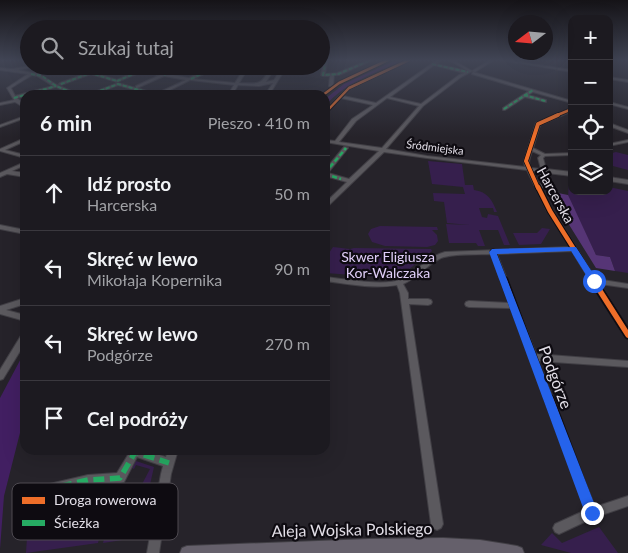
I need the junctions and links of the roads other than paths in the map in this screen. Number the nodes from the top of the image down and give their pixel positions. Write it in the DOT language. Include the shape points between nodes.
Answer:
graph roads {
  1 [pos="12,86"];
  2 [pos="56,86"];
  3 [pos="129,86"];
  4 [pos="355,86"];
  5 [pos="402,86"];
  6 [pos="449,86"];
  7 [pos="518,86"];
  8 [pos="44,90"];
  9 [pos="66,90"];
  10 [pos="141,90"];
  11 [pos="533,90"];
  12 [pos="524,95"];
  13 [pos="340,97"];
  14 [pos="386,97"];
  15 [pos="20,98"];
  16 [pos="15,100"];
  17 [pos="545,101"];
  18 [pos="568,101"];
  19 [pos="0,104"];
  20 [pos="20,104"];
  21 [pos="376,104"];
  22 [pos="613,104"];
  23 [pos="422,105"];
  24 [pos="330,108"];
  25 [pos="628,108"];
  26 [pos="504,109"];
  27 [pos="568,111"];
  28 [pos="20,119"];
  29 [pos="0,126"];
  30 [pos="613,126"];
  31 [pos="628,132"];
  32 [pos="20,141"];
  33 [pos="628,141"];
  34 [pos="330,142"];
  35 [pos="336,143"];
  36 [pos="613,144"];
  37 [pos="346,148"];
  38 [pos="530,148"];
  39 [pos="1,150"];
  40 [pos="383,150"];
  41 [pos="568,154"];
  42 [pos="544,155"];
  43 [pos="20,156"];
  44 [pos="20,164"];
  45 [pos="330,168"];
  46 [pos="528,168"];
  47 [pos="544,170"];
  48 [pos="3,172"];
  49 [pos="568,173"];
  50 [pos="20,174"];
  51 [pos="0,175"];
  52 [pos="330,176"];
  53 [pos="613,180"];
  54 [pos="349,182"];
  55 [pos="628,182"];
  56 [pos="539,188"];
  57 [pos="330,201"];
  58 [pos="0,227"];
  59 [pos="20,231"];
  60 [pos="574,249"];
  61 [pos="492,252"];
  62 [pos="330,279"];
  63 [pos="594,281"];
  64 [pos="399,283"];
  65 [pos="628,286"];
  66 [pos="405,301"];
  67 [pos="428,302"];
  68 [pos="20,303"];
  69 [pos="468,304"];
  70 [pos="513,306"];
  71 [pos="0,310"];
  72 [pos="20,315"];
  73 [pos="628,335"];
  74 [pos="20,344"];
  75 [pos="532,357"];
  76 [pos="628,364"];
  77 [pos="0,377"];
  78 [pos="133,455"];
  79 [pos="145,455"];
  80 [pos="171,455"];
  81 [pos="169,462"];
  82 [pos="75,483"];
  83 [pos="165,483"];
  84 [pos="628,501"];
  85 [pos="592,513"];
  86 [pos="437,524"];
  87 [pos="559,528"];
  88 [pos="155,540"];
  89 [pos="153,553"];
  90 [pos="187,553"];
  91 [pos="517,553"];
  1 -- 16 [label="street" via="8,90"];
  2 -- 8 [label="street"];
  2 -- 9 [label="street"];
  3 -- 10 [label="street"];
  4 -- 13 [label="street"];
  5 -- 14 [label="street"];
  6 -- 23 [label="street"];
  7 -- 11 [label="street"];
  11 -- 12 [label="street"];
  11 -- 18 [label="street"];
  12 -- 17 [label="street"];
  12 -- 26 [label="street"];
  13 -- 21 [label="street"];
  13 -- 24 [label="street"];
  14 -- 21 [label="street"];
  14 -- 23 [label="street"];
  15 -- 16 [label="street"];
  16 -- 19 [label="street"];
  16 -- 20 [label="street"];
  21 -- 35 [label="street" via="354,120"];
  22 -- 25 [label="street"];
  23 -- 40 [label="street"];
  27 -- 38 [label="street" via="539,123"];
  28 -- 29 [label="street"];
  30 -- 31 [label="street"];
  32 -- 39 [label="street"];
  33 -- 36 [label="street"];
  34 -- 35 [label="street, Śródmiejska"];
  35 -- 40 [label="street, Śródmiejska"];
  37 -- 45 [label="street"];
  38 -- 42 [label="street"];
  38 -- 46 [label="street" via="526,162"];
  39 -- 43 [label="street"];
  40 -- 46 [label="street, Śródmiejska"];
  40 -- 54 [label="street"];
  41 -- 42 [label="street"];
  42 -- 47 [label="street, Harcerska" via="540,158"];
  44 -- 48 [label="street"];
  46 -- 47 [label="street, Śródmiejska"];
  46 -- 56 [label="street, Harcerska"];
  47 -- 49 [label="street, Śródmiejska"];
  47 -- 56 [label="street, Harcerska" via="544,184"];
  48 -- 50 [label="street"];
  48 -- 51 [label="street"];
  52 -- 54 [label="street"];
  53 -- 55 [label="street"];
  54 -- 57 [label="street"];
  56 -- 60 [label="street, Harcerska"];
  58 -- 59 [label="street"];
  60 -- 61 [label="street"];
  60 -- 63 [label="street, Harcerska"];
  61 -- 64 [label="street" via="441,255"];
  61 -- 70 [label="street, Podgórze"];
  62 -- 64 [label="street"];
  63 -- 65 [label="street"];
  63 -- 73 [label="street, Harcerska"];
  64 -- 66 [label="street"];
  66 -- 67 [label="street"];
  66 -- 86 [label="street"];
  68 -- 71 [label="street"];
  69 -- 70 [label="street"];
  70 -- 75 [label="street, Podgórze"];
  71 -- 72 [label="street"];
  74 -- 77 [label="street"];
  75 -- 76 [label="street"];
  75 -- 85 [label="street, Podgórze"];
  78 -- 82 [label="street" via="120,478"];
  79 -- 81 [label="street"];
  80 -- 81 [label="street"];
  81 -- 83 [label="street"];
  84 -- 85 [label="street"];
  85 -- 87 [label="street"];
  88 -- 89 [label="street"];
  90 -- 91 [label="main road, Aleja Wojska Polskiego" via="441,545"];
}
